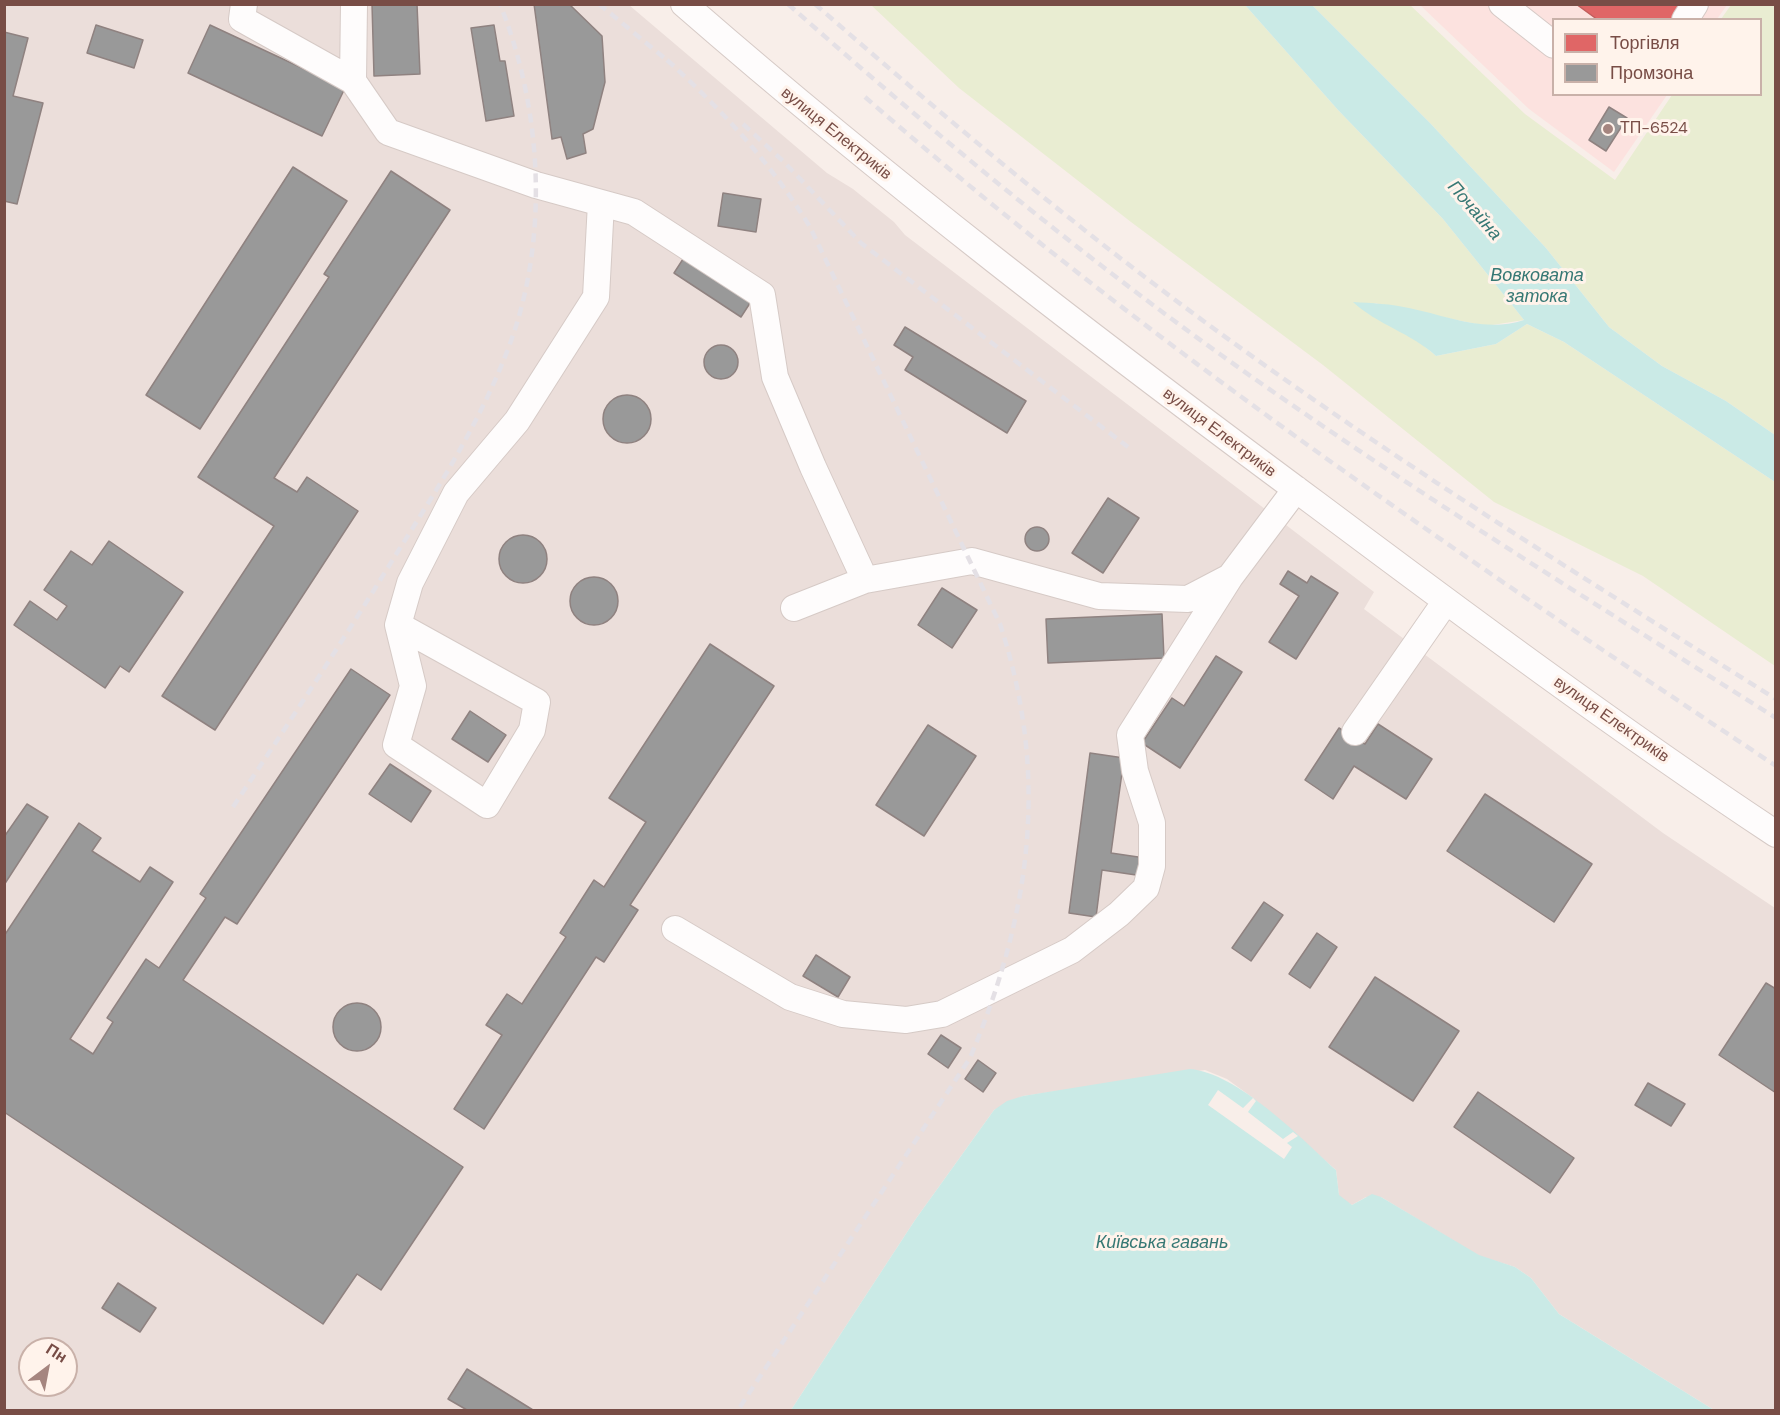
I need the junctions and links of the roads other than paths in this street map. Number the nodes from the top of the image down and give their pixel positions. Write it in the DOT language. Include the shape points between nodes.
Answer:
graph roads {
  1 [pos="244,4"];
  2 [pos="354,4"];
  3 [pos="684,4"];
  4 [pos="1502,4"];
  5 [pos="1695,4"];
  6 [pos="1686,18"];
  7 [pos="1552,43"];
  8 [pos="353,81"];
  9 [pos="601,203"];
  10 [pos="1296,489"];
  11 [pos="1230,577"];
  12 [pos="865,580"];
  13 [pos="1446,601"];
  14 [pos="794,608"];
  15 [pos="398,625"];
  16 [pos="1355,732"];
  17 [pos="1776,834"];
  18 [pos="675,929"];
  1 -- 8 [label="street" via="243,19"];
  2 -- 8 [label="street"];
  3 -- 10 [label="street, вулиця Електриків" via="942,220"];
  4 -- 7 [label="street"];
  5 -- 6 [label="street"];
  8 -- 9 [label="street" via="388,132 536,185"];
  9 -- 12 [label="street" via="634,212 762,295 775,377"];
  9 -- 15 [label="street" via="596,297 517,421 456,493 410,583"];
  10 -- 11 [label="street"];
  10 -- 13 [label="street, вулиця Електриків"];
  11 -- 12 [label="street" via="1188,599 1099,596 972,561"];
  11 -- 18 [label="street" via="1130,735 1135,771 1152,823 1152,866 1146,888 1072,950 942,1014 906,1020 843,1014 790,997"];
  12 -- 14 [label="street"];
  13 -- 16 [label="street"];
  13 -- 17 [label="street, вулиця Електриків"];
  15 -- 15 [label="street" via="537,702 532,730 487,805 396,746 413,686"];
}
